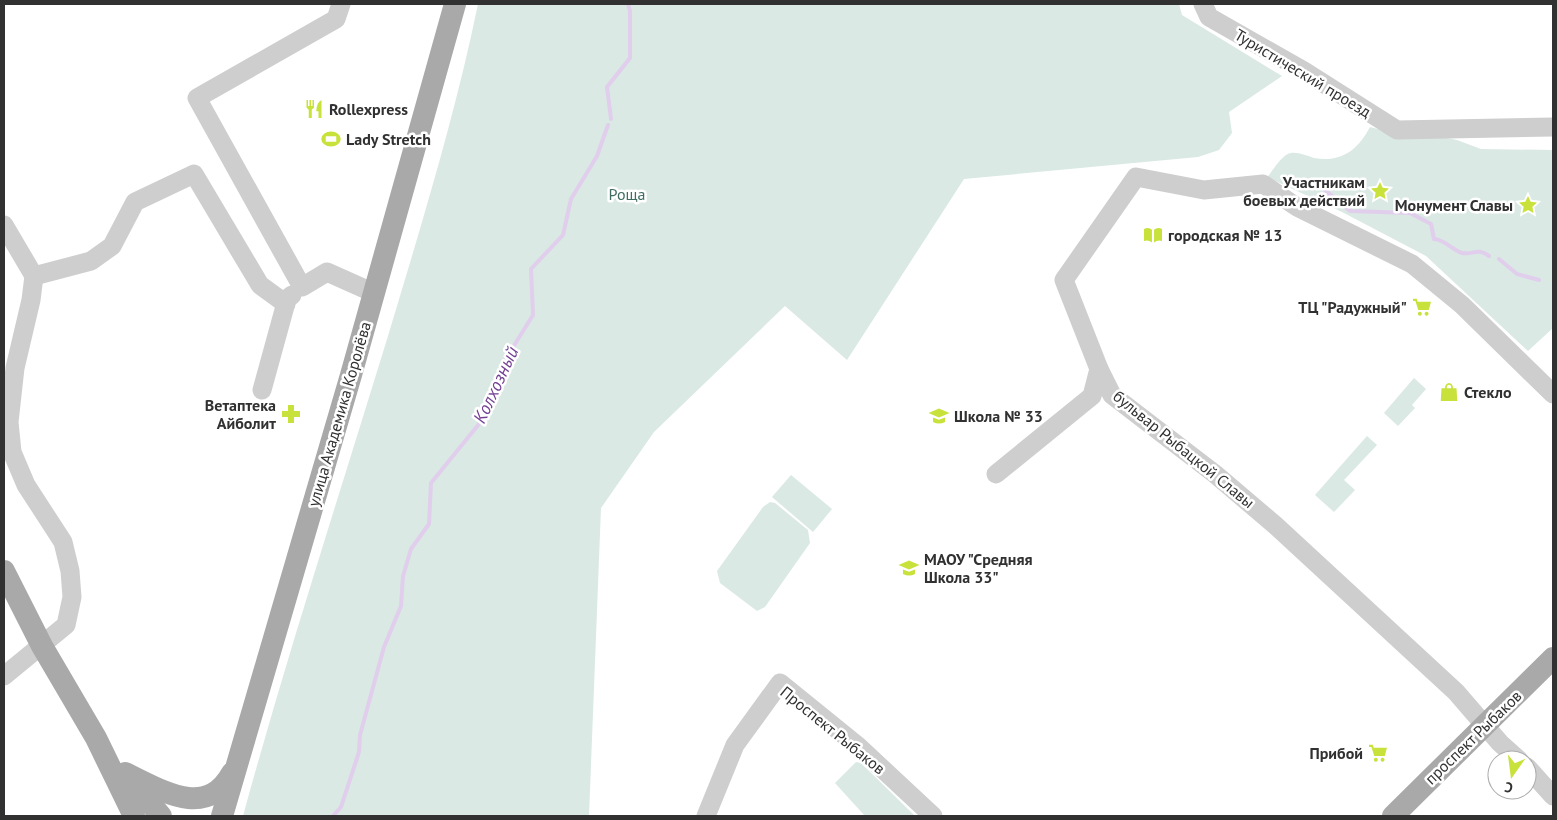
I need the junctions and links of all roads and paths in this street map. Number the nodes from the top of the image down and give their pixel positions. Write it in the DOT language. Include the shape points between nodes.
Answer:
graph roads {
  1 [pos="341,4"];
  2 [pos="1203,4"];
  3 [pos="449,6"];
  4 [pos="1553,127"];
  5 [pos="4,225"];
  6 [pos="34,276"];
  7 [pos="302,287"];
  8 [pos="374,293"];
  9 [pos="286,304"];
  10 [pos="1099,369"];
  11 [pos="262,390"];
  12 [pos="1553,394"];
  13 [pos="996,474"];
  14 [pos="4,571"];
  15 [pos="42,646"];
  16 [pos="1553,658"];
  17 [pos="4,676"];
  18 [pos="1485,724"];
  19 [pos="96,738"];
  20 [pos="1508,750"];
  21 [pos="236,765"];
  22 [pos="125,773"];
  23 [pos="1537,778"];
  24 [pos="125,796"];
  25 [pos="1553,796"];
  26 [pos="134,816"];
  27 [pos="139,816"];
  28 [pos="161,816"];
  29 [pos="222,816"];
  30 [pos="706,816"];
  31 [pos="933,816"];
  32 [pos="1393,816"];
  1 -- 7 [label="street" via="336,19 197,98"];
  2 -- 4 [label="street, Туристический проезд" via="1209,17 1304,71 1397,130"];
  3 -- 8 [label="main road, улица Академика Королёва"];
  5 -- 6 [label="street"];
  6 -- 9 [label="street" via="92,261 112,246 135,202 194,174 260,285"];
  6 -- 15 [label="street" via="15,368 9,422 12,452 26,485 63,542 72,598 66,625"];
  7 -- 8 [label="street" via="327,272"];
  7 -- 9 [label="street" via="287,299"];
  8 -- 21 [label="main road, улица Академика Королёва"];
  9 -- 11 [label="street"];
  10 -- 12 [label="street, бульвар Рыбацкой Славы" via="1064,280 1136,177 1204,190 1262,184 1297,207 1412,264 1462,305"];
  10 -- 13 [label="street" via="1092,396"];
  10 -- 18 [label="street, бульвар Рыбацкой Славы" via="1112,394 1250,503 1456,692"];
  14 -- 15 [label="main road"];
  15 -- 17 [label="street"];
  15 -- 19 [label="main road"];
  16 -- 18 [label="main road, проспект Рыбаков"];
  18 -- 20 [label="street, бульвар Рыбацкой Славы"];
  18 -- 32 [label="main road, проспект Рыбаков"];
  19 -- 22 [label="main road"];
  19 -- 24 [label="main road"];
  21 -- 22 [label="main road" via="226,783 212,794 200,798 174,796"];
  21 -- 29 [label="main road, улица Академика Королёва"];
  22 -- 28 [label="main road"];
  23 -- 25 [label="street"];
  24 -- 26 [label="main road"];
  24 -- 27 [label="main road"];
  30 -- 31 [label="street, Проспект Рыбаков" via="734,744 780,683 859,747"];
}
